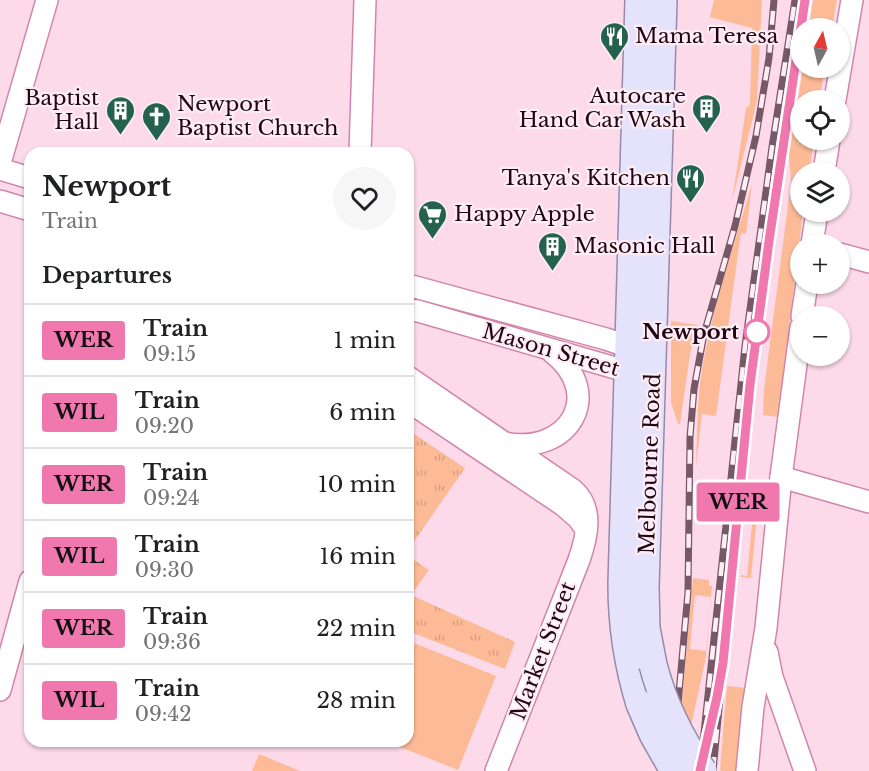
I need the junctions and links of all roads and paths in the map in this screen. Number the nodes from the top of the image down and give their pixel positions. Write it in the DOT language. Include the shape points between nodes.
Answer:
graph roads {
  1 [pos="47,0"];
  2 [pos="365,0"];
  3 [pos="639,0"];
  4 [pos="663,0"];
  5 [pos="852,0"];
  6 [pos="838,90"];
  7 [pos="360,147"];
  8 [pos="0,163"];
  9 [pos="0,169"];
  10 [pos="24,176"];
  11 [pos="0,201"];
  12 [pos="24,208"];
  13 [pos="850,257"];
  14 [pos="869,262"];
  15 [pos="414,287"];
  16 [pos="414,311"];
  17 [pos="549,349"];
  18 [pos="637,361"];
  19 [pos="796,366"];
  20 [pos="414,380"];
  21 [pos="414,405"];
  22 [pos="504,443"];
  23 [pos="781,477"];
  24 [pos="869,502"];
  25 [pos="586,529"];
  26 [pos="24,603"];
  27 [pos="766,628"];
  28 [pos="0,690"];
  29 [pos="790,732"];
  30 [pos="750,736"];
  31 [pos="496,771"];
  32 [pos="674,771"];
  33 [pos="703,771"];
  34 [pos="747,771"];
  35 [pos="805,771"];
  1 -- 8 [label="street"];
  2 -- 7 [label="street"];
  3 -- 18 [label="main road, Melbourne Road"];
  4 -- 18 [label="main road, Melbourne Road"];
  5 -- 6 [label="street"];
  9 -- 10 [label="street"];
  11 -- 12 [label="street"];
  13 -- 14 [label="street"];
  15 -- 18 [label="street, Mason Street"];
  16 -- 17 [label="street, Mason Street"];
  17 -- 18 [label="street, Mason Street"];
  17 -- 22 [label="street" via="573,377 577,394 573,418 562,433 547,442 529,446"];
  18 -- 32 [label="main road, Melbourne Road, bridge" via="622,604 633,682 653,734"];
  18 -- 33 [label="main road, Melbourne Road, bridge" via="646,628 662,696"];
  19 -- 23 [label="street"];
  20 -- 22 [label="street, Market Street"];
  21 -- 25 [label="street" via="563,505"];
  22 -- 25 [label="street, Market Street" via="579,496 585,506"];
  23 -- 24 [label="street"];
  23 -- 27 [label="street"];
  25 -- 31 [label="street, Market Street" via="579,560"];
  26 -- 28 [label="street"];
  27 -- 29 [label="street" via="769,669"];
  27 -- 30 [label="street"];
  29 -- 30 [label="street" via="771,721"];
  29 -- 35 [label="street"];
  30 -- 34 [label="street"];
}
